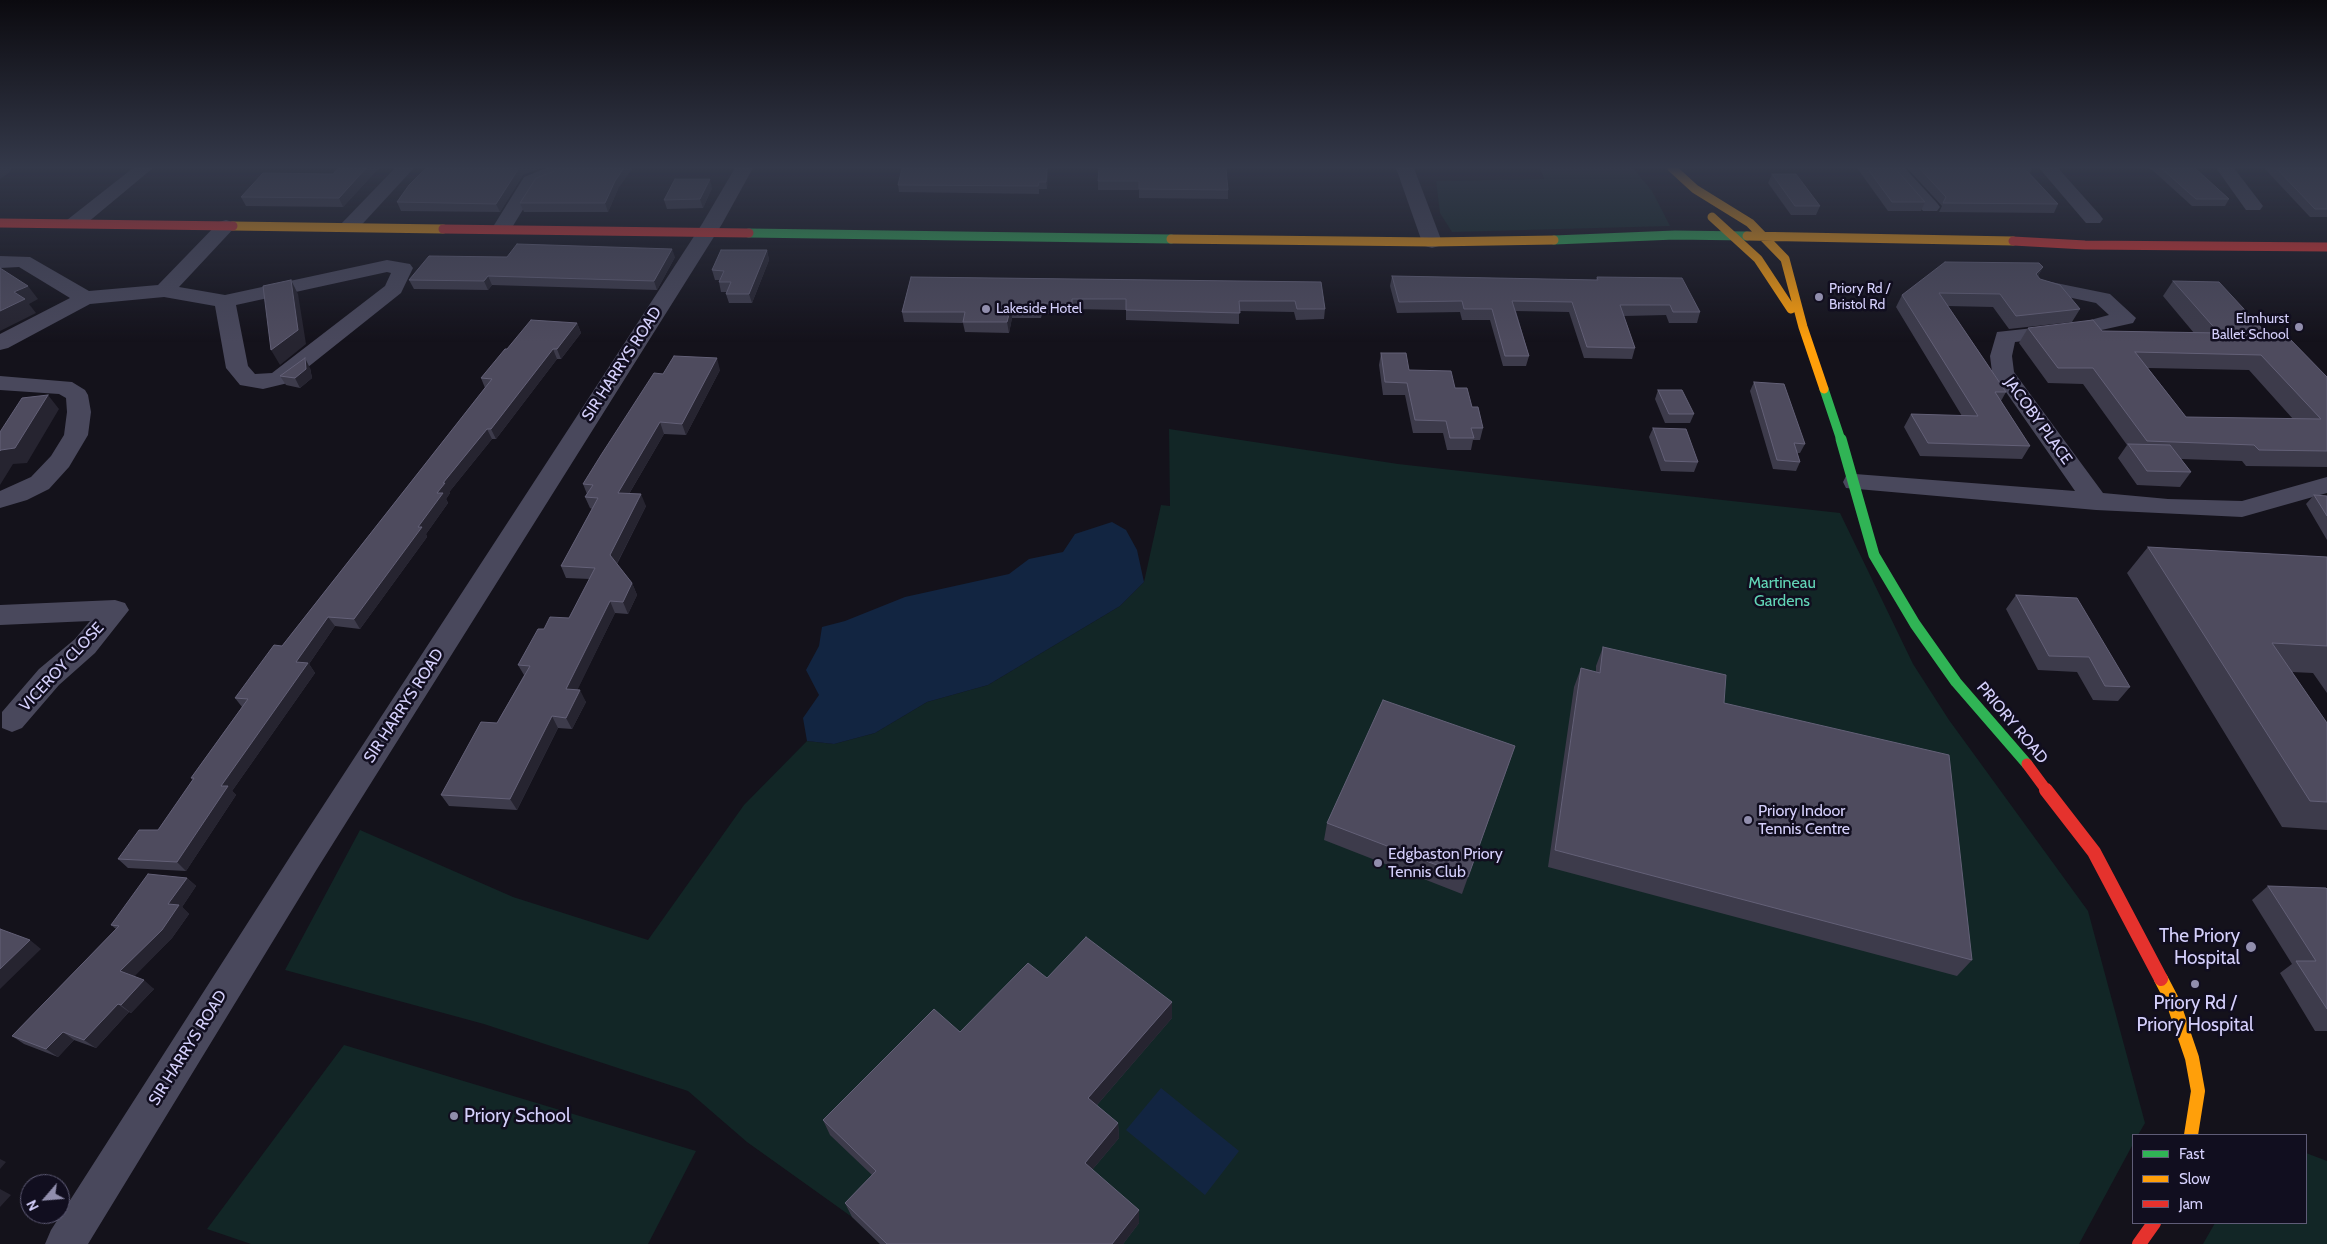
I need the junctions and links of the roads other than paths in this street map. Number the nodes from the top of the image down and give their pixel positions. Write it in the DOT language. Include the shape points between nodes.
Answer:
graph roads {
  1 [pos="226,226"];
  2 [pos="229,226"];
  3 [pos="503,226"];
  4 [pos="707,226"];
  5 [pos="710,226"];
  6 [pos="712,226"];
  7 [pos="1426,226"];
  8 [pos="1721,226"];
  9 [pos="1753,226"];
  10 [pos="348,228"];
  11 [pos="501,230"];
  12 [pos="1732,237"];
  13 [pos="1765,238"];
  14 [pos="1432,242"];
  15 [pos="1507,242"];
  16 [pos="2327,246"];
  17 [pos="1617,249"];
  18 [pos="1732,250"];
  19 [pos="1749,251"];
  20 [pos="1778,252"];
  21 [pos="1791,252"];
  22 [pos="1981,252"];
  23 [pos="2327,258"];
  24 [pos="0,262"];
  25 [pos="2042,286"];
  26 [pos="164,291"];
  27 [pos="86,298"];
  28 [pos="225,301"];
  29 [pos="1803,326"];
  30 [pos="0,343"];
  31 [pos="0,383"];
  32 [pos="1854,482"];
  33 [pos="2327,485"];
  34 [pos="0,500"];
  35 [pos="2096,502"];
  36 [pos="0,615"];
  37 [pos="12,720"];
  38 [pos="2191,1134"];
  39 [pos="2153,1224"];
  40 [pos="65,1244"];
  41 [pos="2139,1244"];
  1 -- 26 [label="street"];
  2 -- 10 [label="main road"];
  3 -- 11 [label="street"];
  4 -- 11 [label="main road"];
  5 -- 40 [label="street, SIR HARRYS ROAD"];
  6 -- 14 [label="main road"];
  7 -- 14 [label="street"];
  8 -- 12 [label="main road, PRIORY ROAD"];
  9 -- 13 [label="main road, PRIORY ROAD"];
  10 -- 11 [label="main road"];
  12 -- 13 [label="main road"];
  12 -- 15 [label="main road" via="1612,236"];
  12 -- 19 [label="main road, PRIORY ROAD"];
  13 -- 16 [label="main road"];
  13 -- 20 [label="main road, PRIORY ROAD"];
  14 -- 15 [label="main road"];
  15 -- 17 [label="main road"];
  18 -- 19 [label="main road"];
  19 -- 20 [label="main road"];
  19 -- 29 [label="main road, PRIORY ROAD" via="1758,259"];
  20 -- 21 [label="main road"];
  20 -- 29 [label="main road, PRIORY ROAD" via="1784,259"];
  22 -- 23 [label="main road" via="2106,251"];
  24 -- 27 [label="street" via="23,261"];
  25 -- 35 [label="street, JACOBY PLACE" via="2103,298 2125,318 2079,329 2005,337 2001,356 2003,372"];
  26 -- 27 [label="street"];
  26 -- 28 [label="street"];
  27 -- 30 [label="street"];
  28 -- 28 [label="street" via="365,270 387,266 403,268 394,289 280,378 263,382 248,380 237,368"];
  29 -- 32 [label="main road, PRIORY ROAD"];
  31 -- 34 [label="street" via="64,387 78,396 79,412 76,435 60,461 40,483"];
  32 -- 35 [label="street"];
  32 -- 38 [label="main road, PRIORY ROAD" via="1874,555 1915,624 1956,682 2012,744 2094,852 2173,1002 2192,1058 2198,1091"];
  33 -- 35 [label="street" via="2242,509"];
  36 -- 37 [label="street, VICEROY CLOSE" via="115,610 85,646 50,677"];
  39 -- 41 [label="main road"];
}
